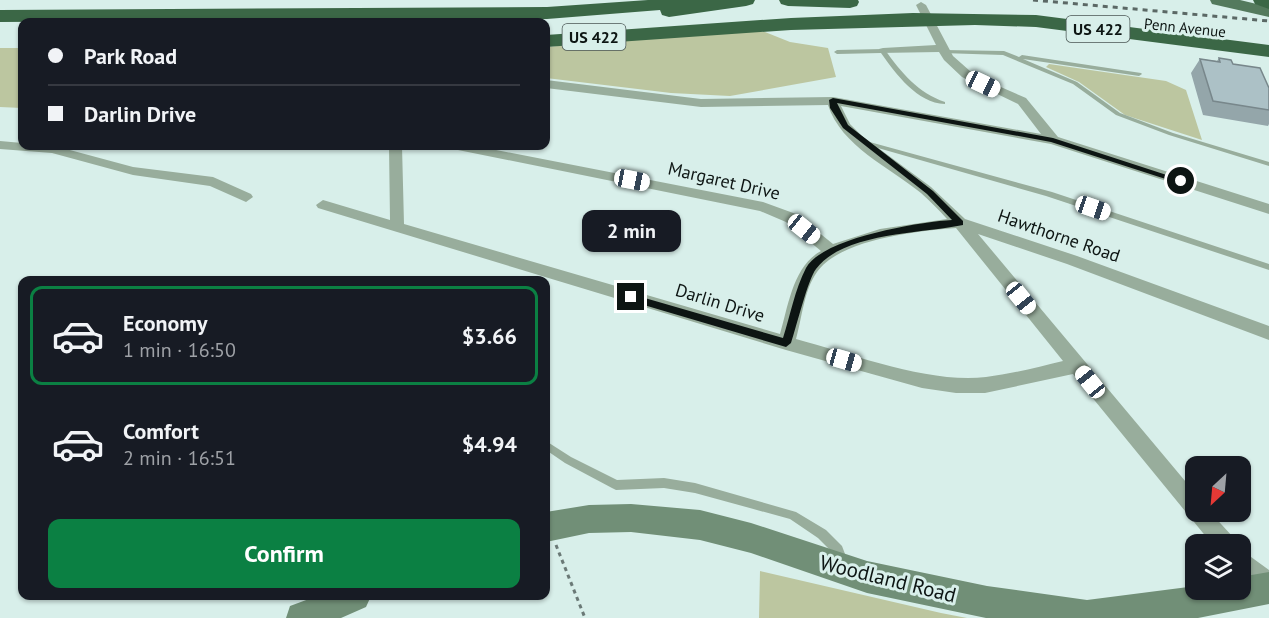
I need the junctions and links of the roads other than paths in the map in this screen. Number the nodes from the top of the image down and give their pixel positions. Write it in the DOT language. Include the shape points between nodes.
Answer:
graph roads {
  1 [pos="431,0"];
  2 [pos="788,0"];
  3 [pos="1218,0"];
  4 [pos="1240,0"];
  5 [pos="1262,0"];
  6 [pos="684,1"];
  7 [pos="737,2"];
  8 [pos="1269,3"];
  9 [pos="1269,7"];
  10 [pos="0,9"];
  11 [pos="924,12"];
  12 [pos="1269,12"];
  13 [pos="0,15"];
  14 [pos="550,19"];
  15 [pos="0,23"];
  16 [pos="18,23"];
  17 [pos="1269,39"];
  18 [pos="550,41"];
  19 [pos="943,50"];
  20 [pos="883,51"];
  21 [pos="837,52"];
  22 [pos="1269,52"];
  23 [pos="1004,53"];
  24 [pos="1139,74"];
  25 [pos="550,85"];
  26 [pos="833,100"];
  27 [pos="943,103"];
  28 [pos="1053,140"];
  29 [pos="863,142"];
  30 [pos="0,145"];
  31 [pos="18,146"];
  32 [pos="57,150"];
  33 [pos="396,150"];
  34 [pos="478,150"];
  35 [pos="1269,164"];
  36 [pos="246,197"];
  37 [pos="323,205"];
  38 [pos="1269,209"];
  39 [pos="960,223"];
  40 [pos="397,226"];
  41 [pos="831,251"];
  42 [pos="1269,267"];
  43 [pos="1269,333"];
  44 [pos="786,343"];
  45 [pos="1076,366"];
  46 [pos="550,448"];
  47 [pos="1185,498"];
  48 [pos="1206,522"];
  49 [pos="550,524"];
  50 [pos="1217,534"];
  51 [pos="1251,570"];
  52 [pos="846,571"];
  53 [pos="1269,586"];
  54 [pos="345,600"];
  55 [pos="302,618"];
  1 -- 10 [label="highway"];
  2 -- 11 [label="highway, US 422"];
  3 -- 12 [label="main road, Penn Avenue"];
  4 -- 9 [label="main road, Penn Avenue"];
  5 -- 8 [label="highway"];
  6 -- 13 [label="highway" via="547,13"];
  7 -- 14 [label="highway" via="601,18"];
  11 -- 17 [label="highway, Penn Avenue / US 422" via="992,9"];
  11 -- 18 [label="highway, US 422"];
  11 -- 19 [label="street"];
  11 -- 22 [label="highway, Penn Avenue / US 422" via="1036,21"];
  15 -- 16 [label="highway"];
  19 -- 20 [label="street"];
  19 -- 23 [label="lane"];
  19 -- 28 [label="street" via="966,74 1022,101"];
  20 -- 21 [label="lane"];
  20 -- 27 [label="lane" via="897,71 935,102"];
  23 -- 24 [label="lane"];
  23 -- 35 [label="lane" via="1075,82 1118,114"];
  25 -- 26 [label="street" via="701,104"];
  26 -- 28 [label="street"];
  26 -- 29 [label="street" via="845,126"];
  28 -- 38 [label="street"];
  29 -- 39 [label="street" via="930,192"];
  29 -- 42 [label="lane" via="1049,194"];
  30 -- 31 [label="street"];
  32 -- 36 [label="street" via="133,171 213,182"];
  33 -- 40 [label="street"];
  34 -- 41 [label="street, Margaret Drive" via="763,207 791,218"];
  37 -- 40 [label="street, Darlin Drive"];
  39 -- 41 [label="street, Hawthorne Road" via="864,239"];
  39 -- 43 [label="street, Hawthorne Road"];
  39 -- 45 [label="street"];
  40 -- 44 [label="street, Darlin Drive"];
  41 -- 44 [label="street" via="811,268"];
  44 -- 45 [label="street, Darlin Drive" via="902,376 956,385 1014,381"];
  45 -- 47 [label="street"];
  46 -- 52 [label="lane" via="616,485 664,483 695,488 792,515 822,534 838,550"];
  48 -- 50 [label="street"];
  49 -- 52 [label="street, Woodland Road" via="631,518 700,525"];
  51 -- 53 [label="street"];
  52 -- 53 [label="street, Woodland Road" via="987,602 1087,616 1176,606"];
  54 -- 55 [label="street"];
}
